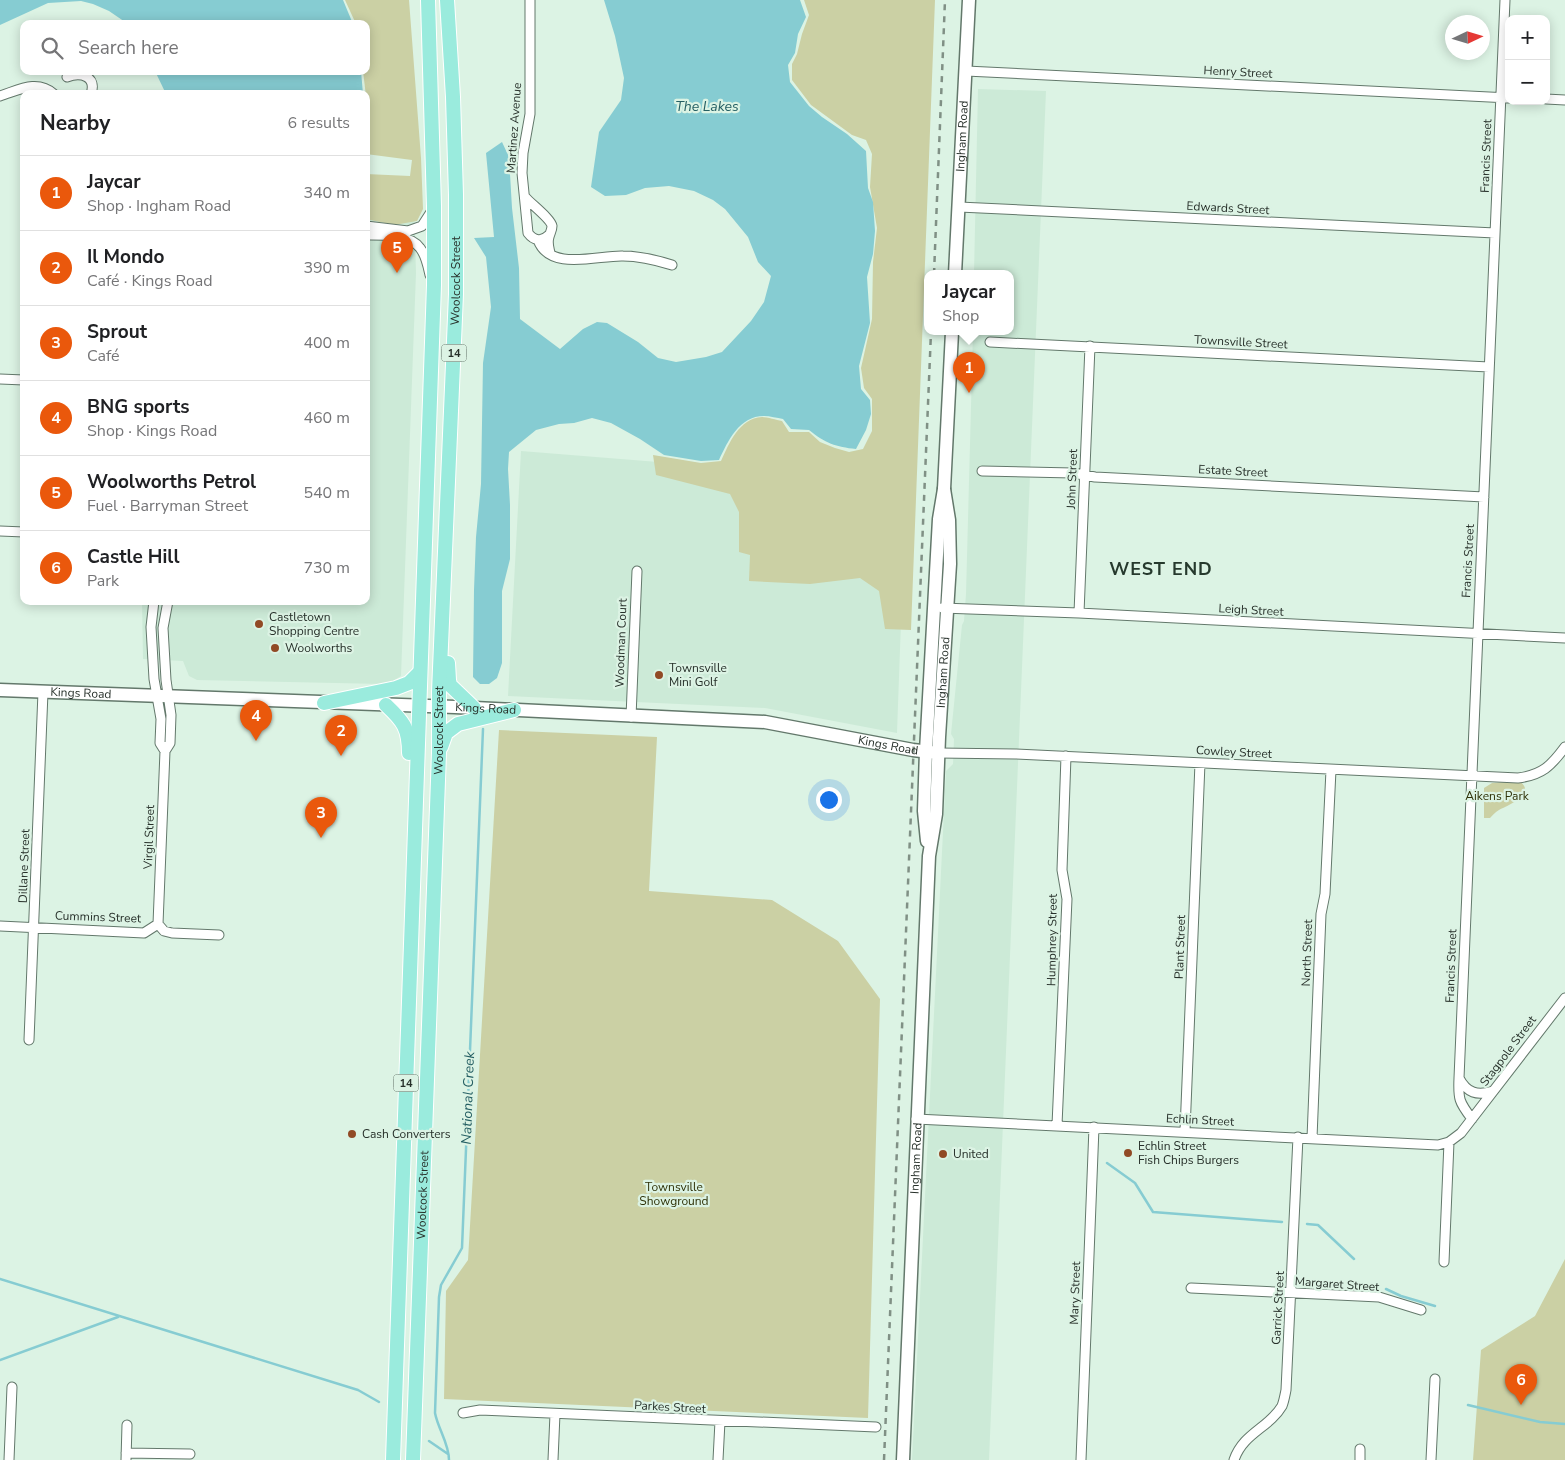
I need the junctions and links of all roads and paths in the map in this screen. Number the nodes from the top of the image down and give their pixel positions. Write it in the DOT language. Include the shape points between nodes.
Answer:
graph roads {
  1 [pos="428,0"];
  2 [pos="448,0"];
  3 [pos="530,0"];
  4 [pos="970,0"];
  5 [pos="1505,0"];
  6 [pos="1505,60"];
  7 [pos="966,71"];
  8 [pos="74,75"];
  9 [pos="85,75"];
  10 [pos="67,77"];
  11 [pos="20,90"];
  12 [pos="20,90"];
  13 [pos="48,90"];
  14 [pos="92,90"];
  15 [pos="0,96"];
  16 [pos="1505,98"];
  17 [pos="1550,99"];
  18 [pos="1565,100"];
  19 [pos="525,198"];
  20 [pos="434,206"];
  21 [pos="959,207"];
  22 [pos="543,215"];
  23 [pos="527,225"];
  24 [pos="370,226"];
  25 [pos="1496,233"];
  26 [pos="370,235"];
  27 [pos="549,236"];
  28 [pos="538,240"];
  29 [pos="550,253"];
  30 [pos="672,266"];
  31 [pos="955,270"];
  32 [pos="434,285"];
  33 [pos="952,335"];
  34 [pos="990,342"];
  35 [pos="1090,346"];
  36 [pos="1490,367"];
  37 [pos="0,379"];
  38 [pos="20,380"];
  39 [pos="982,471"];
  40 [pos="1084,475"];
  41 [pos="1484,497"];
  42 [pos="0,531"];
  43 [pos="20,532"];
  44 [pos="637,571"];
  45 [pos="443,583"];
  46 [pos="154,605"];
  47 [pos="167,605"];
  48 [pos="941,608"];
  49 [pos="1078,613"];
  50 [pos="1478,635"];
  51 [pos="1565,638"];
  52 [pos="420,672"];
  53 [pos="0,690"];
  54 [pos="43,692"];
  55 [pos="163,697"];
  56 [pos="324,703"];
  57 [pos="386,705"];
  58 [pos="418,706"];
  59 [pos="439,707"];
  60 [pos="474,708"];
  61 [pos="514,710"];
  62 [pos="631,717"];
  63 [pos="1565,747"];
  64 [pos="932,752"];
  65 [pos="439,753"];
  66 [pos="1066,756"];
  67 [pos="1200,763"];
  68 [pos="1331,770"];
  69 [pos="1471,776"];
  70 [pos="158,924"];
  71 [pos="0,926"];
  72 [pos="34,927"];
  73 [pos="219,935"];
  74 [pos="409,948"];
  75 [pos="1565,998"];
  76 [pos="29,1040"];
  77 [pos="1458,1078"];
  78 [pos="1493,1091"];
  79 [pos="916,1119"];
  80 [pos="1472,1120"];
  81 [pos="1057,1125"];
  82 [pos="1094,1127"];
  83 [pos="1185,1131"];
  84 [pos="1298,1137"];
  85 [pos="1312,1138"];
  86 [pos="1449,1142"];
  87 [pos="1444,1262"];
  88 [pos="1191,1288"];
  89 [pos="1292,1293"];
  90 [pos="1420,1310"];
  91 [pos="1435,1379"];
  92 [pos="12,1387"];
  93 [pos="463,1413"];
  94 [pos="555,1414"];
  95 [pos="720,1422"];
  96 [pos="126,1425"];
  97 [pos="876,1427"];
  98 [pos="1360,1449"];
  99 [pos="190,1454"];
  100 [pos="126,1456"];
  101 [pos="9,1460"];
  102 [pos="393,1460"];
  103 [pos="413,1460"];
  104 [pos="553,1460"];
  105 [pos="718,1460"];
  106 [pos="903,1460"];
  107 [pos="1081,1460"];
  108 [pos="1234,1460"];
  109 [pos="1360,1460"];
  110 [pos="1432,1460"];
  1 -- 20 [label="main road, Woolcock Street / 14"];
  2 -- 45 [label="main road, Woolcock Street / 14" via="456,195 456,294"];
  3 -- 19 [label="street, Martinez Avenue" via="530,114 522,153"];
  4 -- 7 [label="main road, Ingham Road"];
  5 -- 6 [label="street, Francis Street"];
  7 -- 16 [label="street, Henry Street"];
  7 -- 21 [label="main road, Ingham Road"];
  8 -- 10 [label="street"];
  9 -- 14 [label="street"];
  11 -- 13 [label="street" via="42,86"];
  12 -- 15 [label="street"];
  16 -- 25 [label="street, Francis Street"];
  17 -- 18 [label="street"];
  19 -- 22 [label="street"];
  19 -- 23 [label="street, Martinez Avenue"];
  20 -- 24 [label="street" via="422,226 408,231"];
  20 -- 32 [label="main road, Woolcock Street / 14"];
  21 -- 25 [label="street, Edwards Street"];
  21 -- 31 [label="main road, Ingham Road"];
  22 -- 23 [label="street" via="531,218"];
  22 -- 27 [label="street" via="551,224"];
  23 -- 28 [label="street" via="528,233"];
  25 -- 36 [label="street, Francis Street"];
  26 -- 32 [label="street" via="398,237 420,247"];
  27 -- 28 [label="street"];
  27 -- 29 [label="street"];
  28 -- 29 [label="street" via="540,246"];
  29 -- 30 [label="street" via="568,259 640,257"];
  32 -- 52 [label="main road, Woolcock Street / 14"];
  33 -- 48 [label="main road, Ingham Road" via="944,489 950,547"];
  34 -- 35 [label="street, Townsville Street"];
  35 -- 36 [label="street, Townsville Street"];
  35 -- 40 [label="street, John Street"];
  36 -- 41 [label="street, Francis Street"];
  37 -- 38 [label="street"];
  39 -- 40 [label="street, Estate Street"];
  40 -- 41 [label="street, Estate Street"];
  40 -- 49 [label="street, John Street"];
  41 -- 50 [label="street, Francis Street"];
  42 -- 43 [label="street"];
  44 -- 62 [label="street, Woodman Court"];
  45 -- 59 [label="main road, Woolcock Street / 14"];
  45 -- 60 [label="main road" via="450,685"];
  46 -- 55 [label="street" via="151,627 154,679"];
  47 -- 55 [label="street" via="163,628 166,680"];
  48 -- 49 [label="street, Leigh Street"];
  48 -- 64 [label="main road, Ingham Road"];
  49 -- 50 [label="street, Leigh Street"];
  50 -- 51 [label="street, Leigh Street"];
  50 -- 69 [label="street, Francis Street"];
  52 -- 56 [label="main road" via="409,683 396,688"];
  52 -- 58 [label="main road, Woolcock Street / 14"];
  53 -- 54 [label="main road, Kings Road"];
  54 -- 55 [label="main road, Kings Road"];
  54 -- 72 [label="street, Dillane Street"];
  55 -- 56 [label="main road, Kings Road"];
  55 -- 70 [label="street, Virgil Street" via="171,715 170,743 165,751"];
  56 -- 57 [label="main road, Kings Road"];
  57 -- 58 [label="main road, Kings Road"];
  57 -- 74 [label="main road" via="403,721 409,742 404,890"];
  58 -- 59 [label="main road, Kings Road"];
  58 -- 74 [label="main road, Woolcock Street / 14"];
  59 -- 60 [label="main road, Kings Road"];
  59 -- 65 [label="main road, Woolcock Street / 14"];
  60 -- 61 [label="main road, Kings Road"];
  61 -- 62 [label="main road, Kings Road"];
  61 -- 65 [label="main road" via="458,724 446,733"];
  62 -- 64 [label="main road, Kings Road" via="765,722"];
  63 -- 69 [label="street, Cowley Street" via="1549,767 1528,777"];
  64 -- 66 [label="street, Cowley Street"];
  64 -- 79 [label="main road, Ingham Road" via="924,811 929,856"];
  65 -- 103 [label="main road, Woolcock Street / 14"];
  66 -- 67 [label="street, Cowley Street"];
  66 -- 81 [label="street, Humphrey Street" via="1062,870 1068,899"];
  67 -- 68 [label="street, Cowley Street"];
  67 -- 83 [label="street, Plant Street"];
  68 -- 69 [label="street, Cowley Street"];
  68 -- 85 [label="street, North Street" via="1325,894 1321,914"];
  69 -- 77 [label="street, Francis Street"];
  70 -- 72 [label="street, Cummins Street" via="144,933"];
  70 -- 73 [label="street, Cummins Street" via="164,931 172,933"];
  71 -- 72 [label="street, Cummins Street"];
  72 -- 76 [label="street, Dillane Street"];
  74 -- 102 [label="main road, Woolcock Street / 14"];
  75 -- 78 [label="street, Stagpole Street"];
  77 -- 78 [label="street" via="1468,1091 1479,1094"];
  77 -- 80 [label="street, Francis Street" via="1461,1105"];
  78 -- 80 [label="street, Stagpole Street"];
  79 -- 81 [label="street, Echlin Street"];
  79 -- 106 [label="main road, Ingham Road"];
  80 -- 86 [label="street"];
  81 -- 82 [label="street, Echlin Street"];
  82 -- 83 [label="street, Echlin Street"];
  82 -- 107 [label="street, Mary Street"];
  83 -- 84 [label="street, Echlin Street"];
  84 -- 85 [label="street, Echlin Street"];
  84 -- 89 [label="street, Garrick Street"];
  85 -- 86 [label="street, Echlin Street" via="1428,1145"];
  86 -- 87 [label="street"];
  88 -- 89 [label="street, Margaret Street"];
  89 -- 90 [label="street, Margaret Street" via="1379,1298"];
  89 -- 108 [label="street, Garrick Street" via="1287,1382 1282,1405 1238,1449"];
  91 -- 110 [label="street"];
  92 -- 101 [label="street"];
  93 -- 94 [label="street, Parkes Street" via="480,1410"];
  94 -- 95 [label="street, Parkes Street"];
  94 -- 104 [label="street"];
  95 -- 97 [label="street, Parkes Street"];
  95 -- 105 [label="street"];
  96 -- 100 [label="street"];
  98 -- 109 [label="street"];
  99 -- 100 [label="street"];
}
